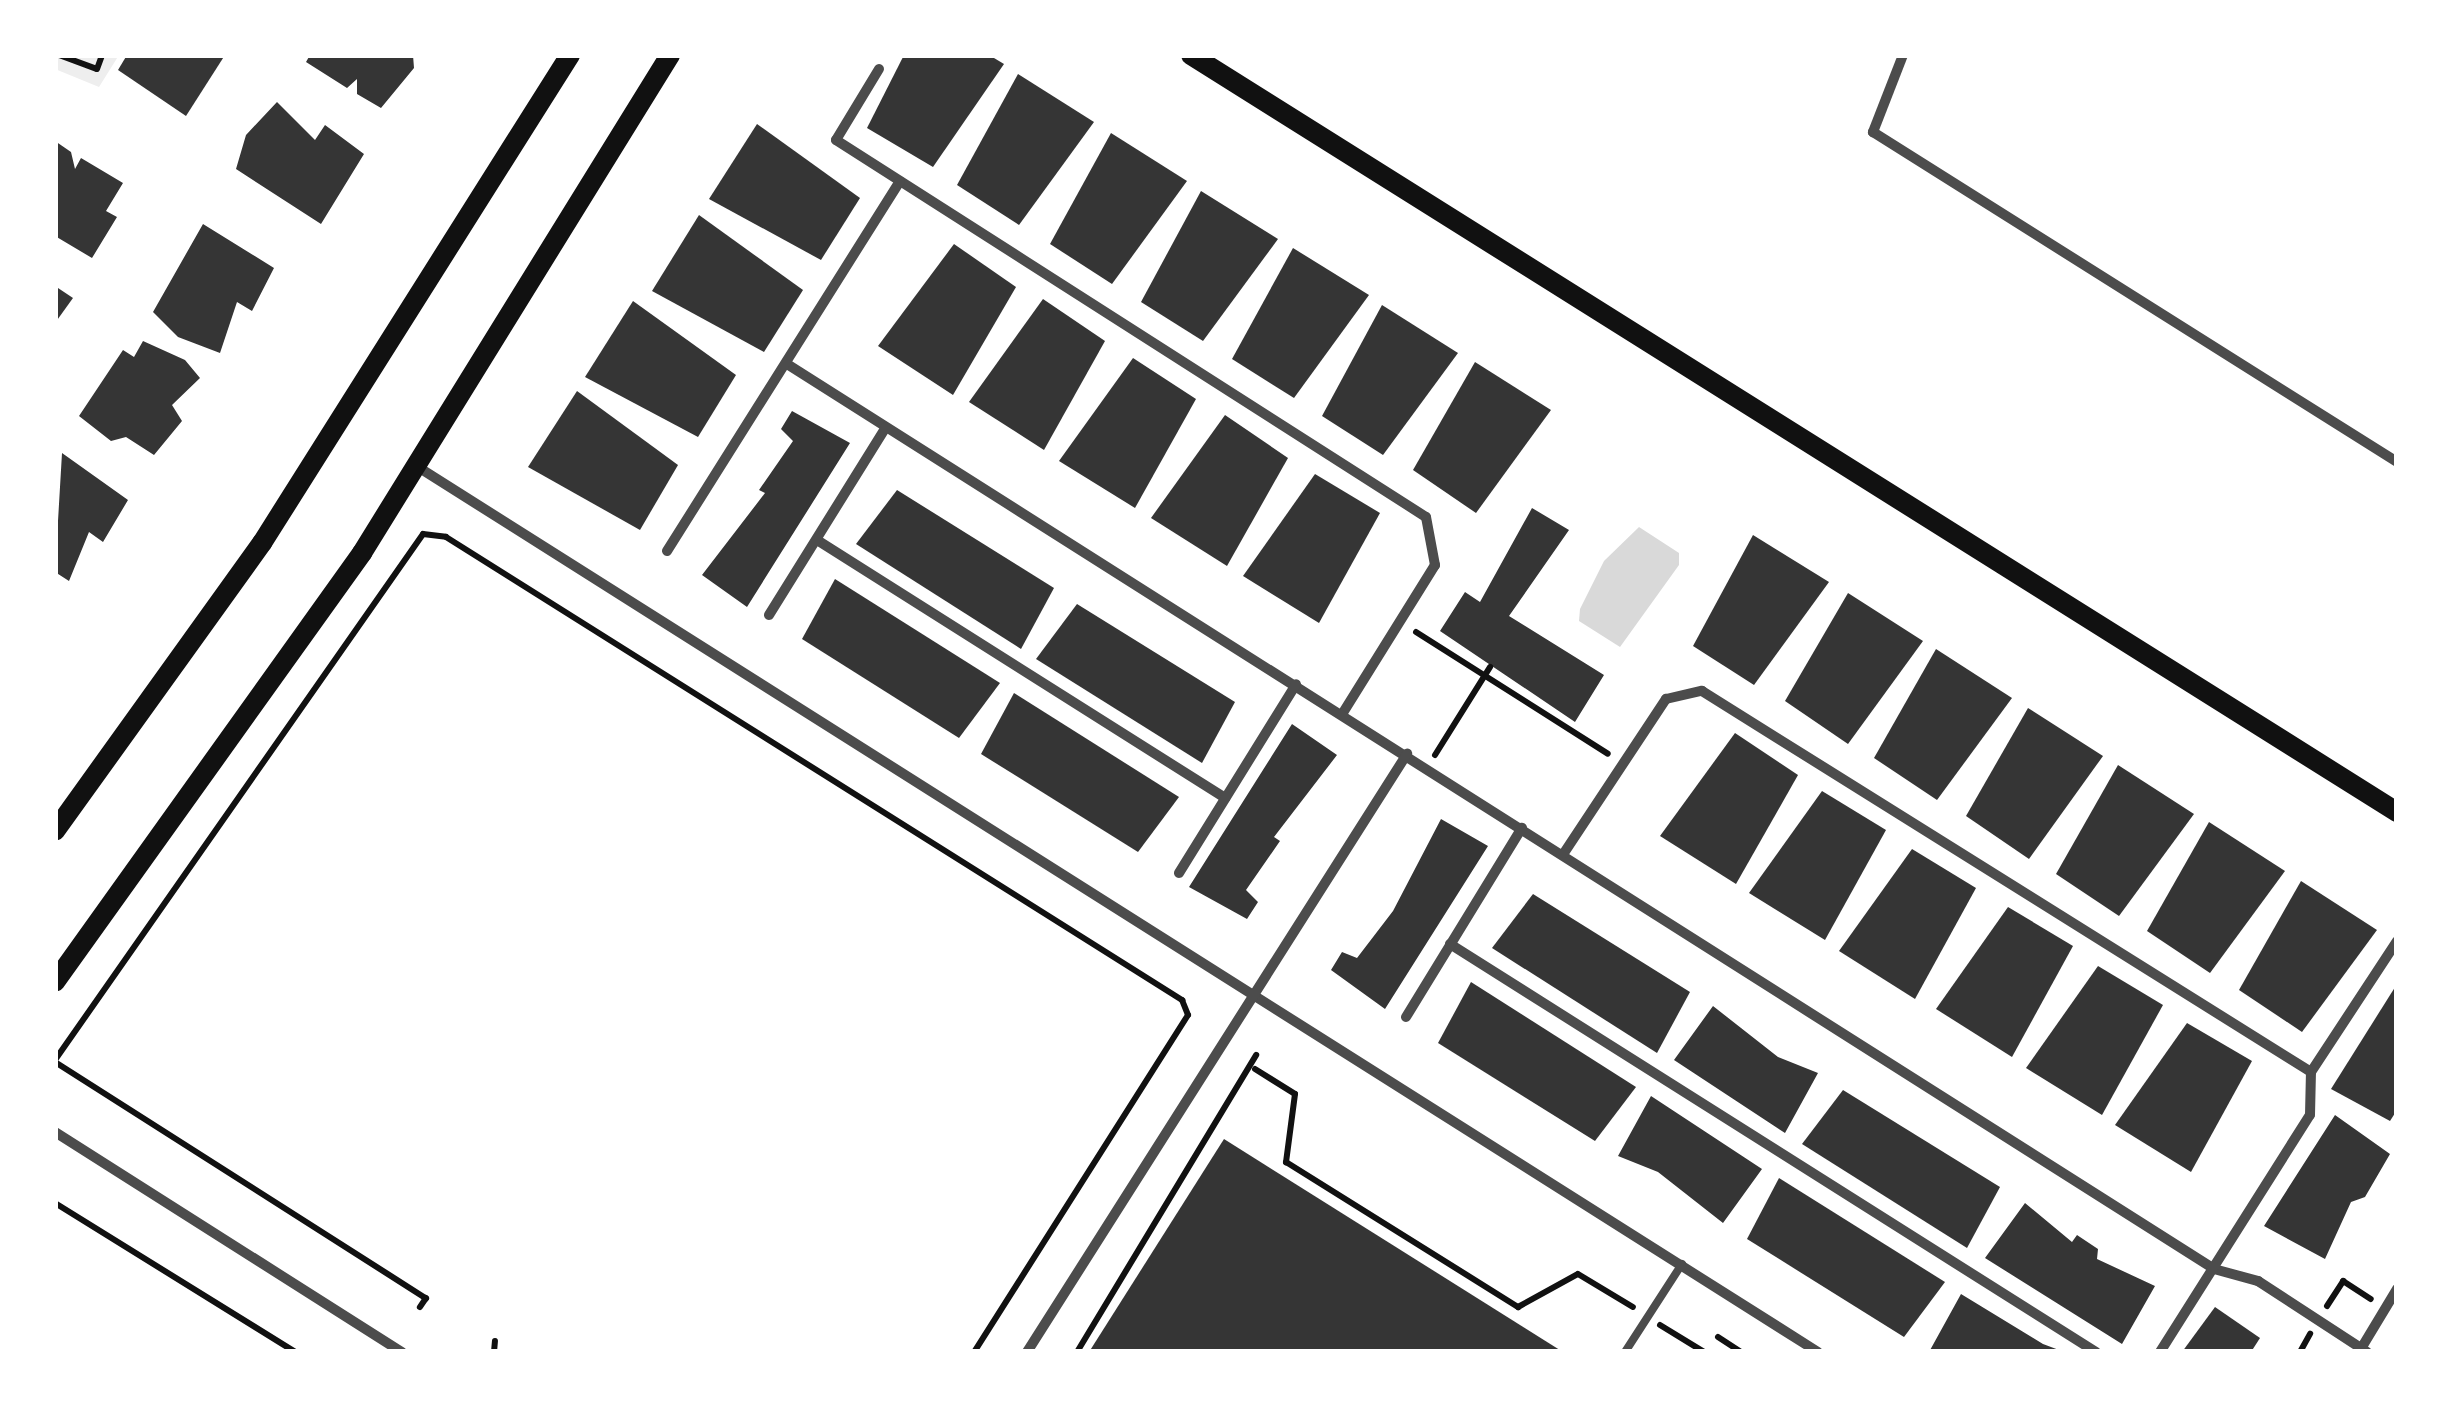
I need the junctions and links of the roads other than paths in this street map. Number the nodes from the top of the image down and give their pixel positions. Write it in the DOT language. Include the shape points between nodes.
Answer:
graph roads {
  1 [pos="570,55"];
  2 [pos="670,55"];
  3 [pos="1191,55"];
  4 [pos="1903,55"];
  5 [pos="879,69"];
  6 [pos="900,181"];
  7 [pos="786,364"];
  8 [pos="886,427"];
  9 [pos="2397,462"];
  10 [pos="418,466"];
  11 [pos="817,540"];
  12 [pos="667,550"];
  13 [pos="770,615"];
  14 [pos="1296,684"];
  15 [pos="1343,713"];
  16 [pos="1407,754"];
  17 [pos="1225,798"];
  18 [pos="2397,812"];
  19 [pos="1522,828"];
  20 [pos="55,831"];
  21 [pos="1564,853"];
  22 [pos="1179,873"];
  23 [pos="2397,940"];
  24 [pos="1450,944"];
  25 [pos="55,982"];
  26 [pos="1256,993"];
  27 [pos="1406,1017"];
  28 [pos="2311,1072"];
  29 [pos="55,1132"];
  30 [pos="1682,1264"];
  31 [pos="2214,1269"];
  32 [pos="2397,1289"];
  33 [pos="2362,1351"];
  34 [pos="402,1352"];
  35 [pos="1027,1352"];
  36 [pos="1624,1352"];
  37 [pos="1818,1352"];
  38 [pos="2096,1352"];
  39 [pos="2160,1352"];
  1 -- 20 [label="main road" via="262,543"];
  2 -- 10 [label="main road"];
  3 -- 18 [label="main road"];
  4 -- 9 [label="street" via="1874,132"];
  5 -- 6 [label="street" via="836,140"];
  6 -- 7 [label="street"];
  6 -- 15 [label="street" via="1426,517 1436,565"];
  7 -- 8 [label="street"];
  7 -- 12 [label="street"];
  8 -- 11 [label="street"];
  8 -- 14 [label="street"];
  10 -- 25 [label="main road"];
  10 -- 26 [label="street"];
  11 -- 13 [label="street"];
  11 -- 17 [label="street"];
  14 -- 15 [label="street"];
  14 -- 17 [label="street"];
  15 -- 16 [label="street"];
  16 -- 19 [label="street"];
  16 -- 26 [label="street"];
  17 -- 22 [label="street"];
  19 -- 21 [label="street"];
  19 -- 24 [label="street"];
  21 -- 28 [label="street" via="1678,691 1735,705"];
  21 -- 31 [label="street"];
  23 -- 28 [label="street"];
  24 -- 27 [label="street"];
  24 -- 38 [label="street"];
  26 -- 30 [label="street"];
  26 -- 35 [label="street"];
  28 -- 31 [label="street" via="2310,1114"];
  29 -- 34 [label="street"];
  30 -- 36 [label="lane"];
  30 -- 37 [label="street"];
  31 -- 33 [label="street" via="2258,1281"];
  31 -- 39 [label="street"];
  32 -- 33 [label="street"];
}
